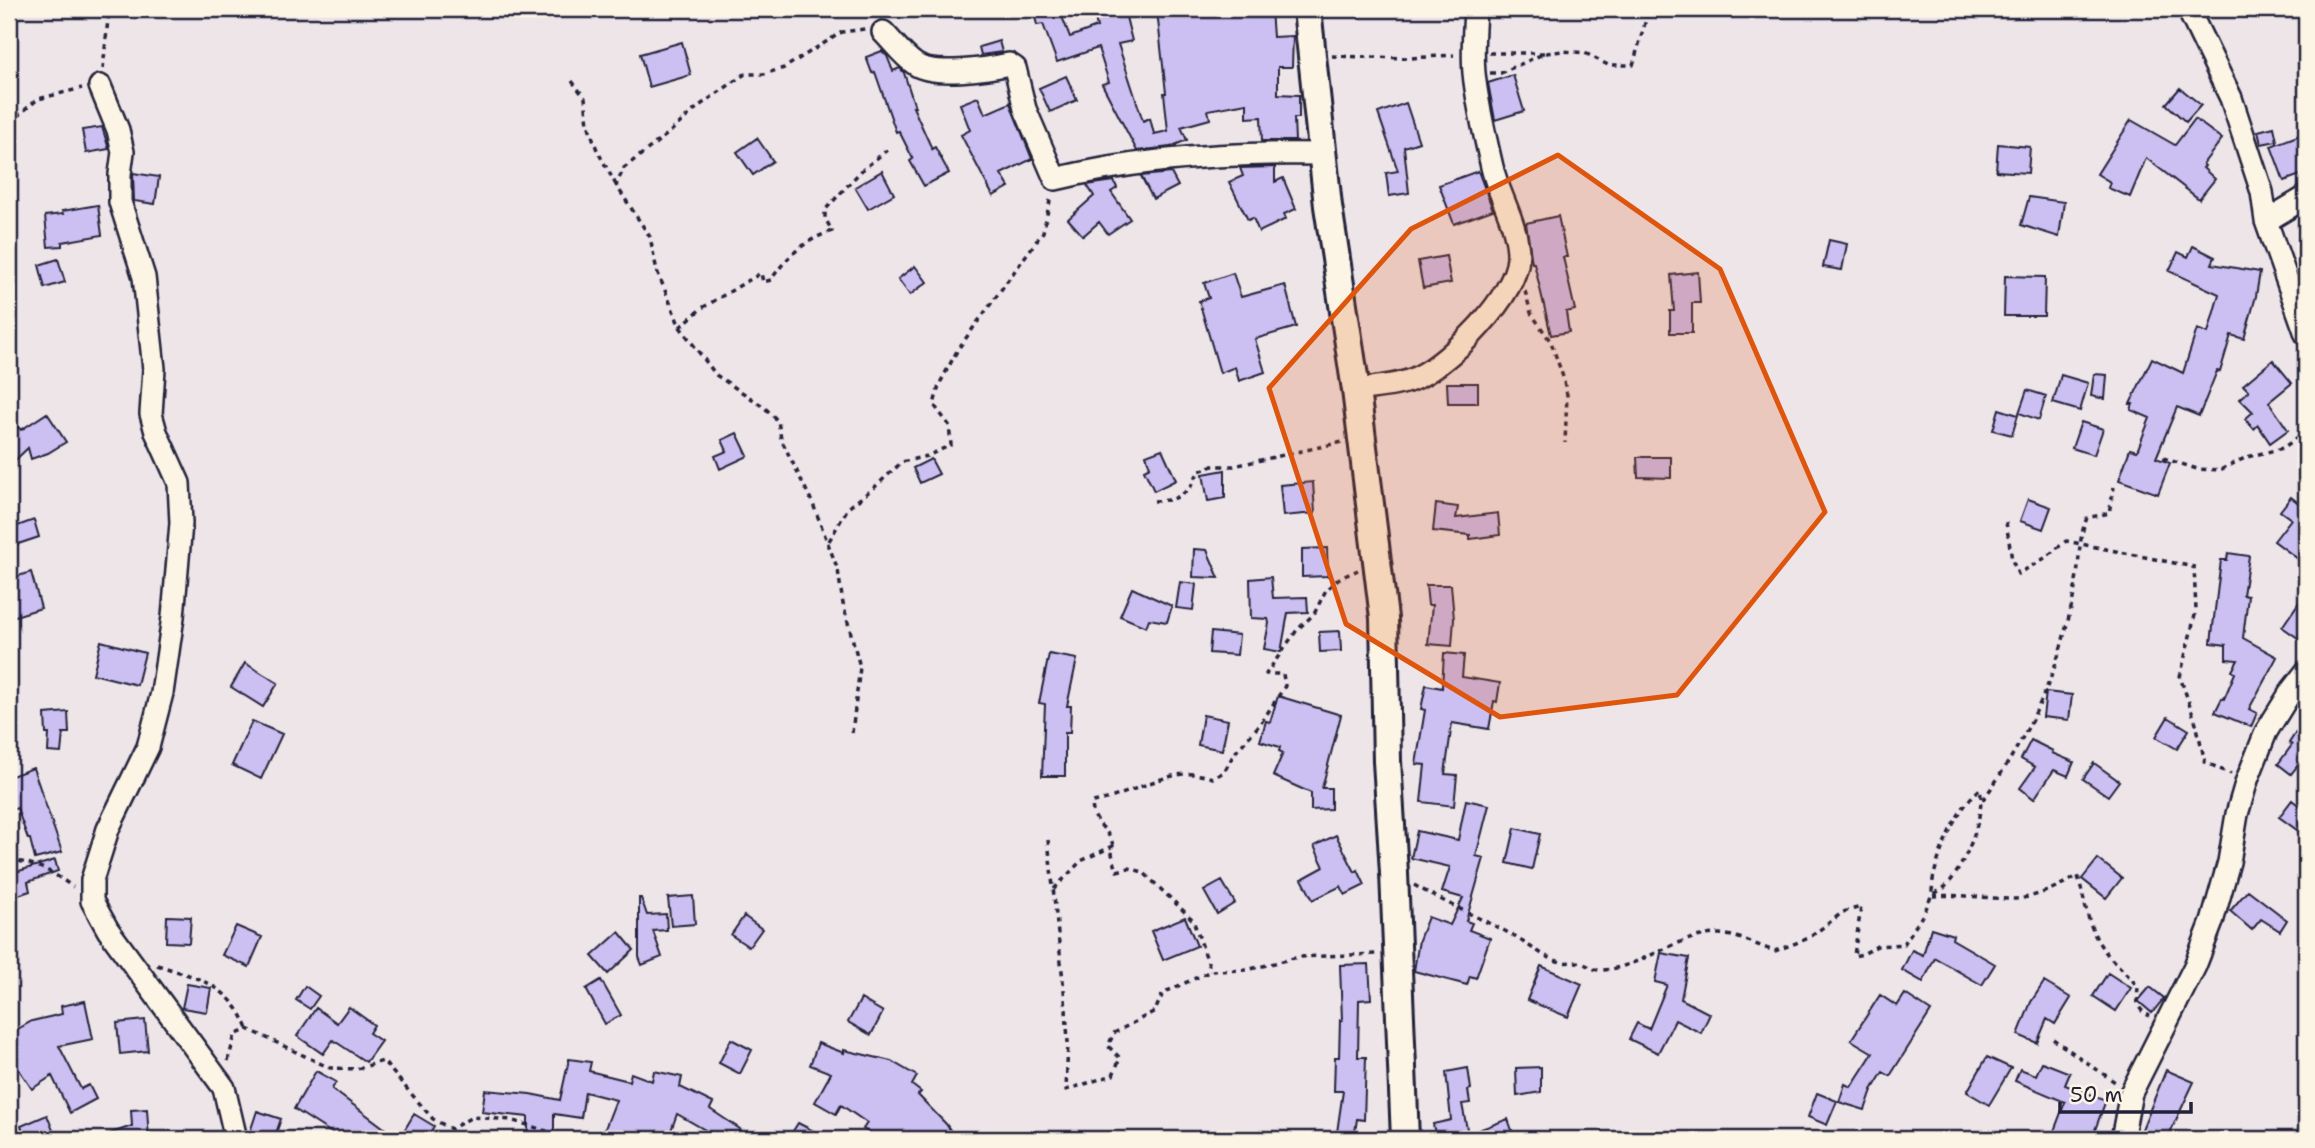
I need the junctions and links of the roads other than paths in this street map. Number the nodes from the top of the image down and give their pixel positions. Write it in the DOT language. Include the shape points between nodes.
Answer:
graph roads {
  1 [pos="1307,9"];
  2 [pos="1475,9"];
  3 [pos="2188,9"];
  4 [pos="883,32"];
  5 [pos="100,86"];
  6 [pos="1324,154"];
  7 [pos="2306,197"];
  8 [pos="2266,221"];
  9 [pos="2306,334"];
  10 [pos="1356,390"];
  11 [pos="2306,672"];
  12 [pos="236,1139"];
  13 [pos="1405,1139"];
  14 [pos="2122,1139"];
  1 -- 6 [label="street"];
  2 -- 10 [label="street" via="1474,63 1492,170 1516,237 1514,276 1493,310 1427,372 1416,379"];
  3 -- 8 [label="street" via="2231,98 2262,192"];
  4 -- 6 [label="street" via="917,66 938,71 1009,64 1015,68 1025,109 1055,179 1095,169 1182,159"];
  5 -- 12 [label="street" via="123,152 120,202 144,277 154,369 151,414 179,483 181,523 162,693 148,747 107,829 92,880 92,901 108,930 224,1088"];
  6 -- 10 [label="street"];
  7 -- 8 [label="street"];
  8 -- 9 [label="street"];
  10 -- 13 [label="street" via="1384,618"];
  11 -- 14 [label="street" via="2266,732 2247,780 2212,922 2131,1093"];
}
